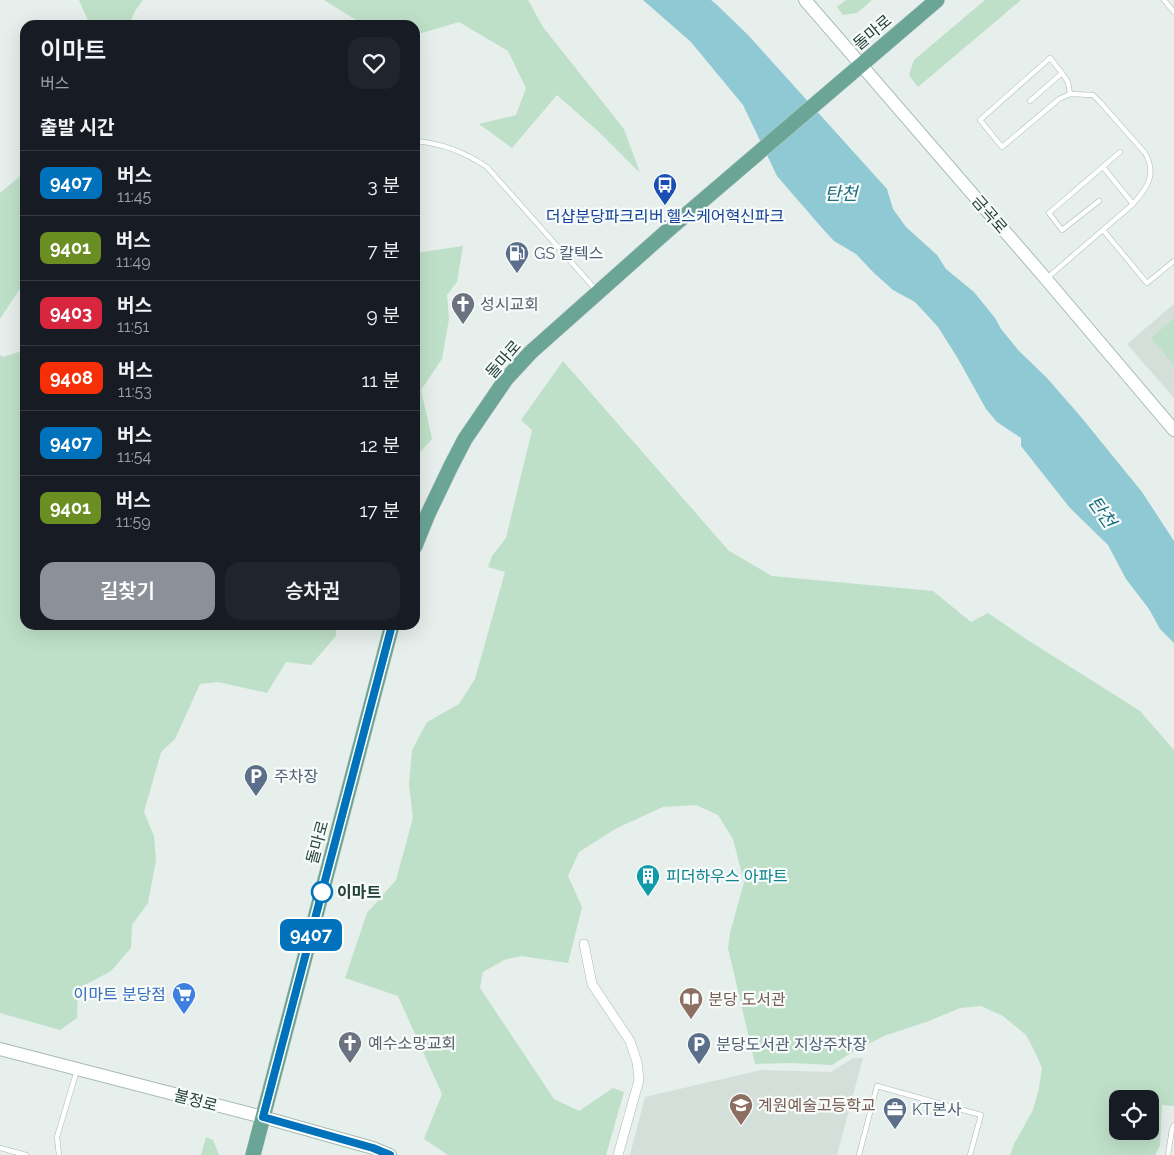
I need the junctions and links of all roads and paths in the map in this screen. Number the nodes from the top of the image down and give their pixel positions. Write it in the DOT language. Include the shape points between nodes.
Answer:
graph roads {
  1 [pos="805,0"];
  2 [pos="937,0"];
  3 [pos="1164,0"];
  4 [pos="1174,12"];
  5 [pos="861,65"];
  6 [pos="1062,73"];
  7 [pos="1070,94"];
  8 [pos="1030,101"];
  9 [pos="420,142"];
  10 [pos="1120,152"];
  11 [pos="1103,167"];
  12 [pos="1099,201"];
  13 [pos="1133,204"];
  14 [pos="1103,230"];
  15 [pos="1174,261"];
  16 [pos="1046,279"];
  17 [pos="598,292"];
  18 [pos="1174,430"];
  19 [pos="420,534"];
  20 [pos="391,630"];
  21 [pos="584,944"];
  22 [pos="0,1048"];
  23 [pos="77,1069"];
  24 [pos="263,1117"];
  25 [pos="1174,1125"];
  26 [pos="0,1148"];
  27 [pos="26,1155"];
  28 [pos="59,1155"];
  29 [pos="253,1155"];
  30 [pos="390,1155"];
  31 [pos="618,1155"];
  32 [pos="859,1155"];
  33 [pos="970,1155"];
  34 [pos="1168,1155"];
  1 -- 5 [label="main road, 금곡로"];
  2 -- 5 [label="main road, 돌마로"];
  3 -- 4 [label="lane"];
  5 -- 16 [label="main road, 금곡로"];
  5 -- 17 [label="main road, 돌마로"];
  6 -- 7 [label="lane"];
  6 -- 7 [label="lane" via="1050,58 980,120 1002,147 1059,99"];
  6 -- 8 [label="lane"];
  7 -- 13 [label="lane" via="1093,95 1145,153 1152,170 1148,184"];
  9 -- 17 [label="lane" via="463,153 487,168"];
  10 -- 11 [label="lane"];
  11 -- 12 [label="lane" via="1049,213 1062,230"];
  11 -- 13 [label="lane"];
  13 -- 14 [label="lane"];
  14 -- 15 [label="lane" via="1148,283"];
  14 -- 16 [label="lane"];
  16 -- 18 [label="main road, 금곡로"];
  17 -- 19 [label="main road, 돌마로" via="506,379 465,439"];
  20 -- 24 [label="main road, 돌마로"];
  21 -- 31 [label="street" via="592,984 615,1024 630,1041 637,1062 639,1080"];
  22 -- 23 [label="main road, 불정로"];
  23 -- 24 [label="main road, 불정로"];
  23 -- 28 [label="lane" via="57,1137"];
  24 -- 29 [label="main road, 돌마로"];
  24 -- 30 [label="main road, 불정로"];
  25 -- 34 [label="lane"];
  26 -- 27 [label="lane"];
  32 -- 33 [label="lane" via="877,1086 981,1115"];
}
